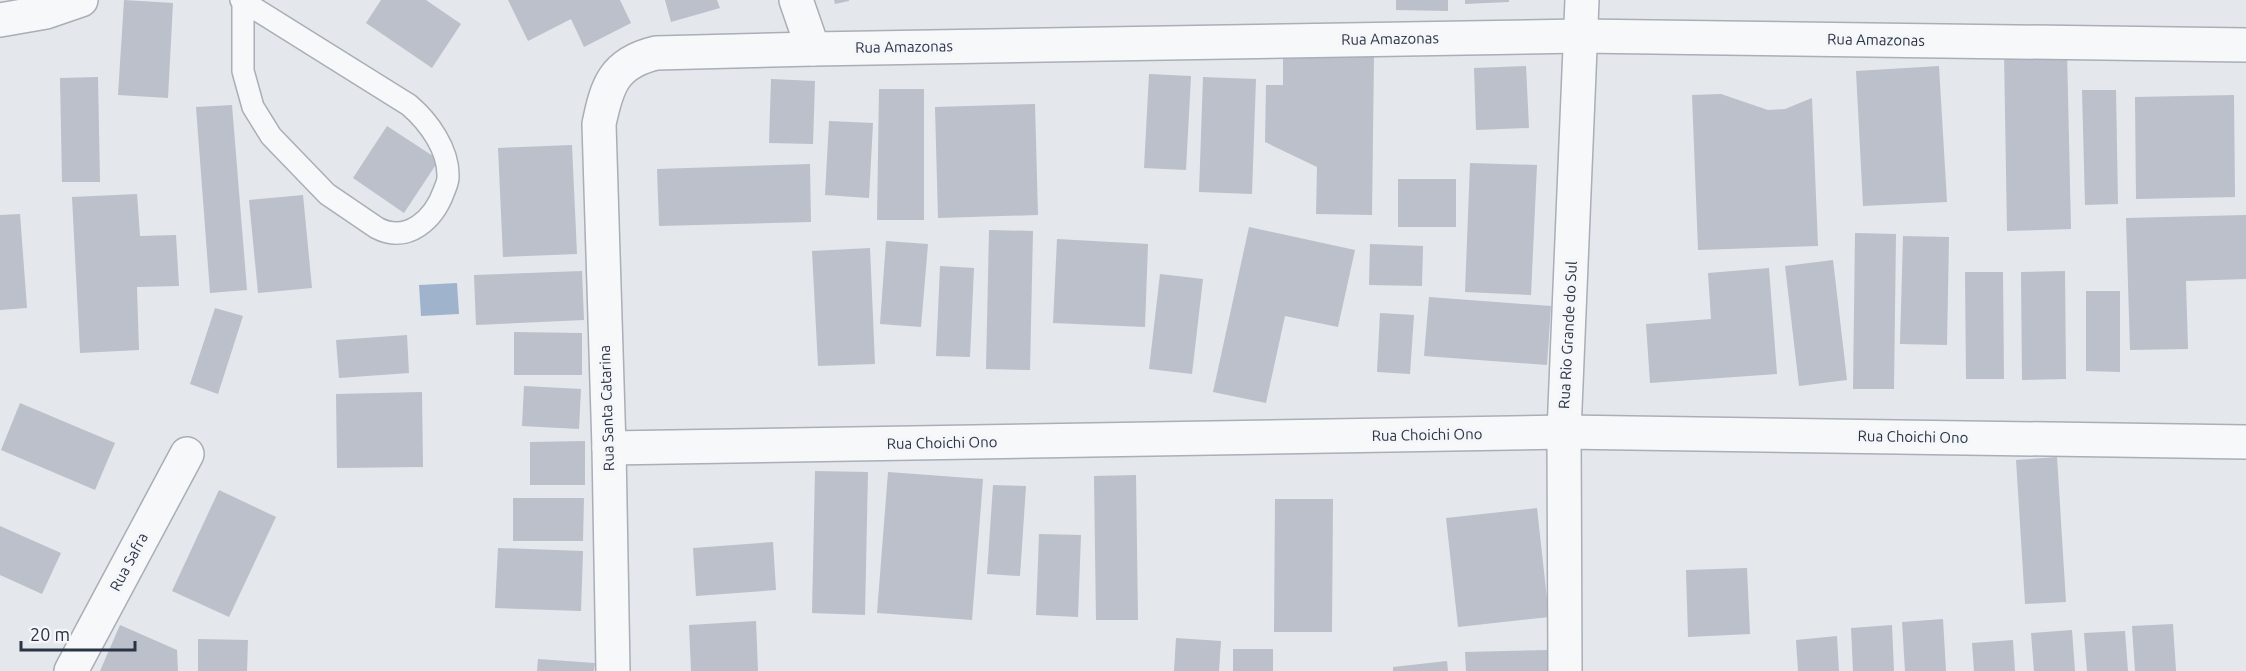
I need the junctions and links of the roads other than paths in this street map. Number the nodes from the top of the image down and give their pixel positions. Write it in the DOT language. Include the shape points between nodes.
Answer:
graph roads {
  1 [pos="81,0"];
  2 [pos="796,0"];
  3 [pos="1582,0"];
  4 [pos="242,1"];
  5 [pos="0,20"];
  6 [pos="1581,36"];
  7 [pos="2246,45"];
  8 [pos="813,49"];
  9 [pos="598,146"];
  10 [pos="1564,432"];
  11 [pos="2246,442"];
  12 [pos="609,448"];
  13 [pos="187,454"];
  14 [pos="71,671"];
  15 [pos="613,671"];
  16 [pos="1566,671"];
  1 -- 5 [label="street" via="46,12"];
  2 -- 8 [label="street"];
  3 -- 6 [label="street, Rua Rio Grande do Sul"];
  4 -- 4 [label="lane" via="423,116 446,162 448,179 441,199 421,225 400,234 377,228 327,194 271,136 253,107 243,71"];
  6 -- 7 [label="street, Rua Amazonas"];
  6 -- 8 [label="street, Rua Amazonas"];
  6 -- 10 [label="street, Rua Rio Grande do Sul"];
  8 -- 9 [label="street, Rua Amazonas" via="656,53 638,58 620,69 610,87 599,124"];
  9 -- 12 [label="street, Rua Santa Catarina"];
  10 -- 11 [label="street, Rua Choichi Ono"];
  10 -- 12 [label="street, Rua Choichi Ono"];
  10 -- 16 [label="street, Rua Rio Grande do Sul"];
  12 -- 15 [label="street, Rua Santa Catarina"];
  13 -- 14 [label="street, Rua Safra"];
}
